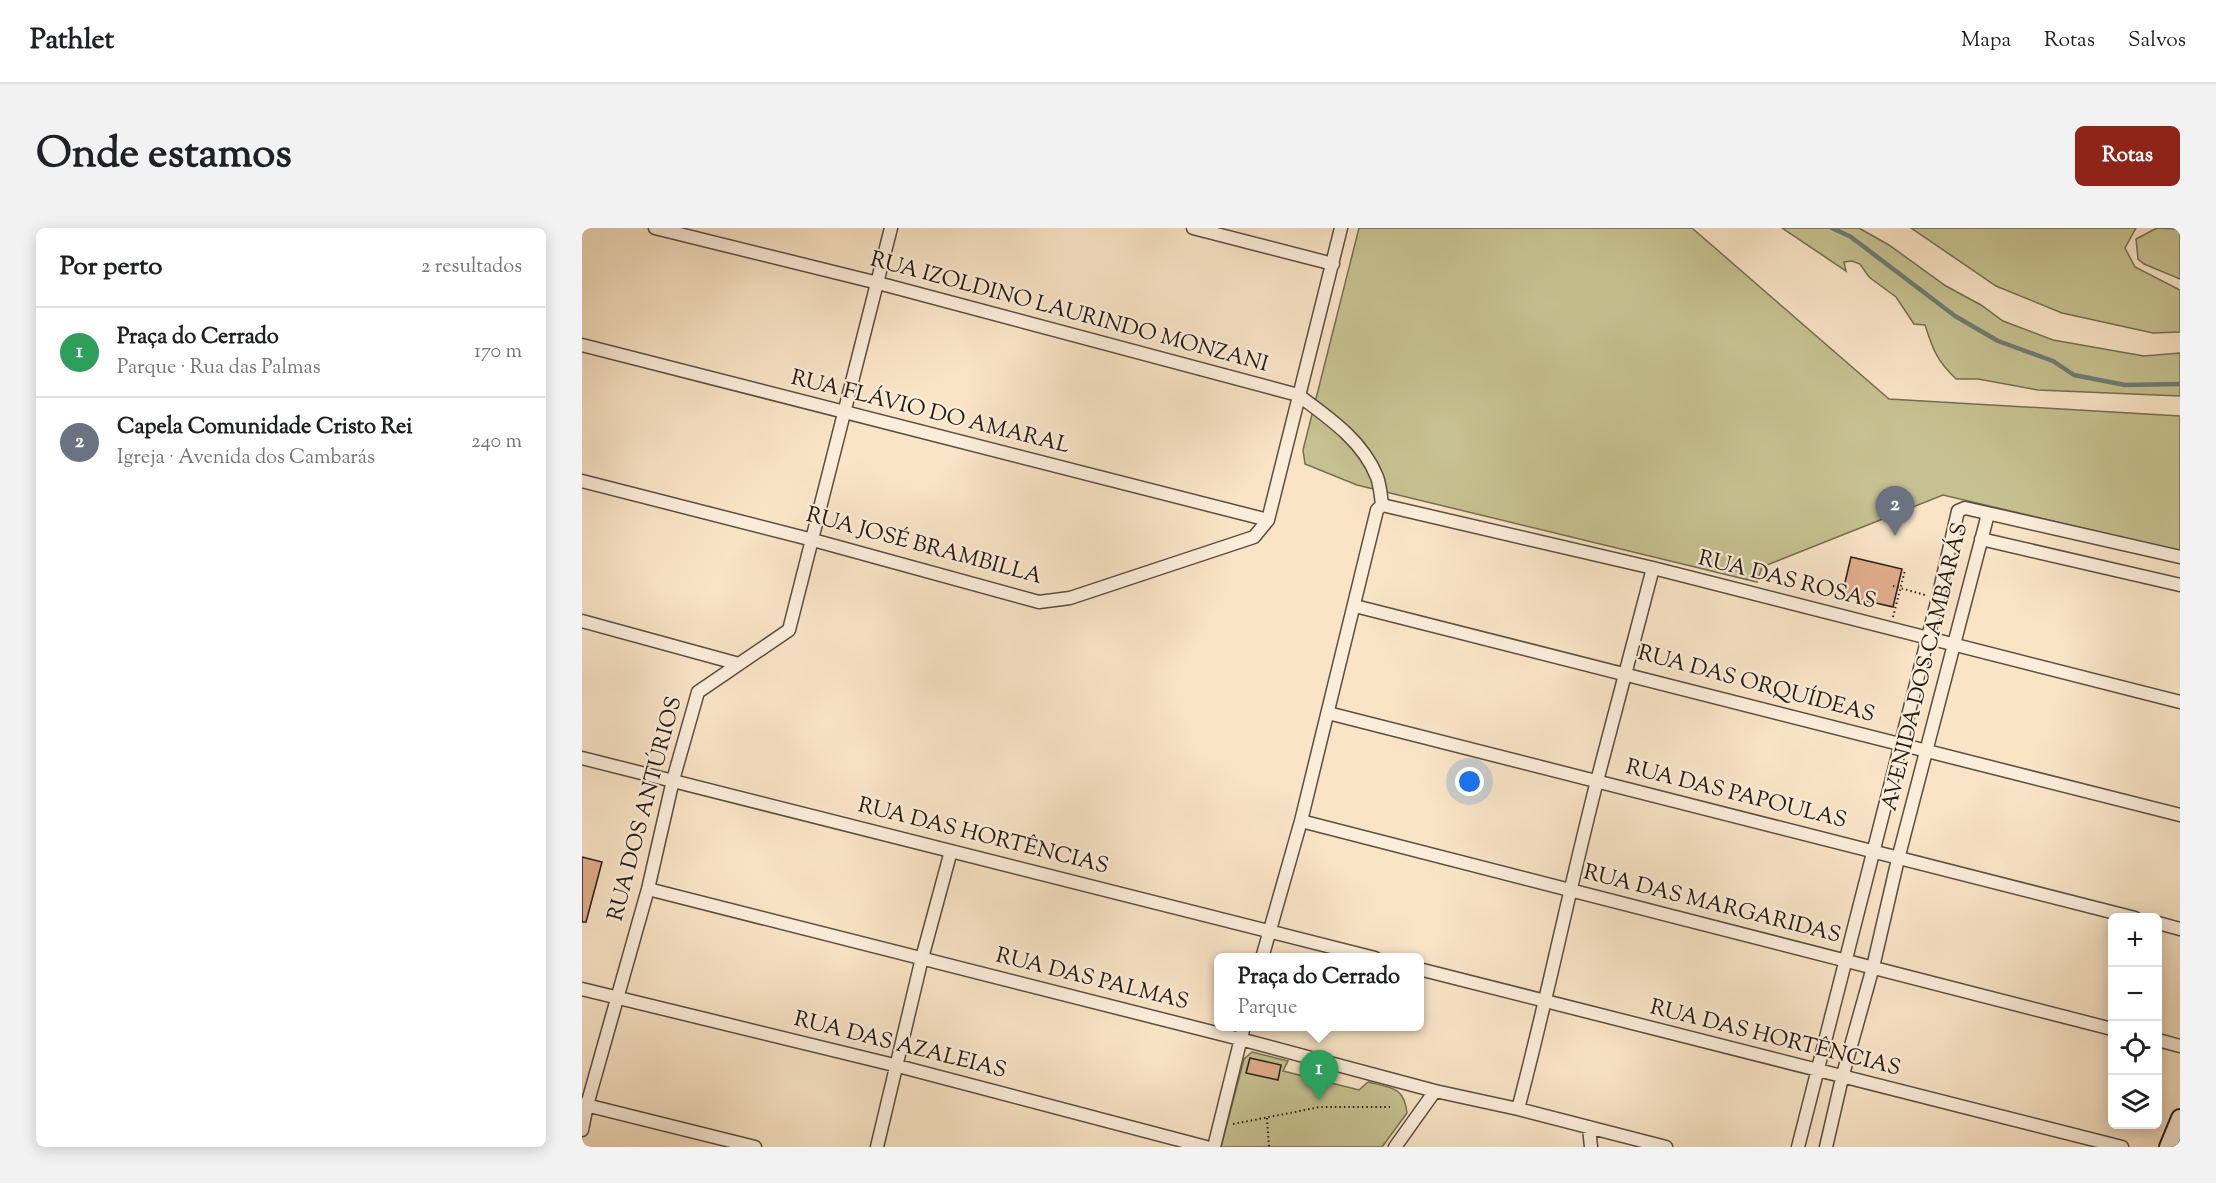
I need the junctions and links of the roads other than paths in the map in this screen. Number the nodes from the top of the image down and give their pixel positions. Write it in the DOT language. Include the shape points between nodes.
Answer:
graph roads {
  1 [pos="655,228"];
  2 [pos="891,228"];
  3 [pos="1193,228"];
  4 [pos="1341,228"];
  5 [pos="1332,264"];
  6 [pos="878,284"];
  7 [pos="582,345"];
  8 [pos="1298,395"];
  9 [pos="846,413"];
  10 [pos="582,481"];
  11 [pos="1382,505"];
  12 [pos="1988,514"];
  13 [pos="1268,520"];
  14 [pos="1981,539"];
  15 [pos="813,540"];
  16 [pos="2180,557"];
  17 [pos="1653,568"];
  18 [pos="2180,585"];
  19 [pos="1355,606"];
  20 [pos="582,621"];
  21 [pos="1927,638"];
  22 [pos="1953,644"];
  23 [pos="739,664"];
  24 [pos="1627,673"];
  25 [pos="2180,702"];
  26 [pos="1328,713"];
  27 [pos="1900,744"];
  28 [pos="1926,751"];
  29 [pos="582,758"];
  30 [pos="673,780"];
  31 [pos="1597,781"];
  32 [pos="2180,815"];
  33 [pos="1301,821"];
  34 [pos="951,852"];
  35 [pos="1872,852"];
  36 [pos="1898,859"];
  37 [pos="648,889"];
  38 [pos="1572,891"];
  39 [pos="2115,913"];
  40 [pos="2162,924"];
  41 [pos="2180,929"];
  42 [pos="1270,930"];
  43 [pos="1263,953"];
  44 [pos="1359,953"];
  45 [pos="922,958"];
  46 [pos="1845,960"];
  47 [pos="1874,967"];
  48 [pos="1424,970"];
  49 [pos="582,988"];
  50 [pos="618,998"];
  51 [pos="1546,1002"];
  52 [pos="2108,1028"];
  53 [pos="1242,1031"];
  54 [pos="1240,1039"];
  55 [pos="2162,1041"];
  56 [pos="2180,1046"];
  57 [pos="898,1066"];
  58 [pos="1816,1071"];
  59 [pos="1842,1078"];
  60 [pos="1435,1091"];
  61 [pos="584,1104"];
  62 [pos="1518,1109"];
  63 [pos="2180,1118"];
  64 [pos="1588,1127"];
  65 [pos="582,1130"];
  66 [pos="755,1147"];
  67 [pos="878,1147"];
  68 [pos="1206,1147"];
  69 [pos="1214,1147"];
  70 [pos="1395,1147"];
  71 [pos="1591,1147"];
  72 [pos="1666,1147"];
  73 [pos="1798,1147"];
  74 [pos="1826,1147"];
  75 [pos="2122,1147"];
  76 [pos="2168,1147"];
  1 -- 6 [label="street, RUA IZOLDINO LAURINDO MONZANI"];
  2 -- 6 [label="street, RUA DOS ANTÚRIOS"];
  3 -- 5 [label="street"];
  4 -- 5 [label="street"];
  5 -- 8 [label="street"];
  6 -- 8 [label="street, RUA IZOLDINO LAURINDO MONZANI"];
  6 -- 9 [label="street, RUA DOS ANTÚRIOS"];
  7 -- 9 [label="street, RUA FLÁVIO DO AMARAL"];
  8 -- 11 [label="street" via="1358,446 1377,477"];
  8 -- 13 [label="street"];
  9 -- 13 [label="street, RUA FLÁVIO DO AMARAL"];
  9 -- 15 [label="street, RUA DOS ANTÚRIOS"];
  10 -- 15 [label="street, RUA JOSÉ BRAMBILLA"];
  11 -- 17 [label="street, RUA DAS ROSAS"];
  11 -- 19 [label="street" via="1377,510"];
  12 -- 14 [label="street, AVENIDA DOS CAMBARÁS"];
  12 -- 16 [label="street"];
  12 -- 21 [label="street, AVENIDA DOS CAMBARÁS" via="1965,508 1958,511"];
  13 -- 15 [label="street, RUA JOSÉ BRAMBILLA" via="1254,537 1070,598 1039,602"];
  14 -- 18 [label="street"];
  14 -- 22 [label="street, AVENIDA DOS CAMBARÁS"];
  15 -- 23 [label="street, RUA DOS ANTÚRIOS" via="789,630"];
  17 -- 21 [label="street, RUA DAS ROSAS"];
  17 -- 24 [label="street"];
  19 -- 24 [label="street, RUA DAS ORQUÍDEAS"];
  19 -- 26 [label="street"];
  20 -- 23 [label="street"];
  21 -- 22 [label="street, RUA DAS ROSAS"];
  21 -- 27 [label="street, AVENIDA DOS CAMBARÁS"];
  22 -- 25 [label="street, RUA DAS ROSAS"];
  22 -- 28 [label="street, AVENIDA DOS CAMBARÁS"];
  23 -- 30 [label="street, RUA DOS ANTÚRIOS" via="698,692"];
  24 -- 27 [label="street, RUA DAS ORQUÍDEAS"];
  24 -- 31 [label="street"];
  26 -- 31 [label="street, RUA DAS PAPOULAS"];
  26 -- 33 [label="street"];
  27 -- 28 [label="street, RUA DAS ORQUÍDEAS"];
  27 -- 35 [label="street, AVENIDA DOS CAMBARÁS"];
  28 -- 32 [label="street, RUA DAS ORQUÍDEAS"];
  28 -- 36 [label="street, AVENIDA DOS CAMBARÁS"];
  29 -- 30 [label="street, RUA DAS HORTÊNCIAS"];
  30 -- 34 [label="street, RUA DAS HORTÊNCIAS"];
  30 -- 37 [label="street, RUA DOS ANTÚRIOS"];
  31 -- 35 [label="street, RUA DAS PAPOULAS"];
  31 -- 38 [label="street"];
  33 -- 38 [label="street, RUA DAS MARGARIDAS"];
  33 -- 42 [label="street"];
  34 -- 42 [label="street, RUA DAS HORTÊNCIAS"];
  34 -- 45 [label="street"];
  35 -- 36 [label="street, RUA DAS PAPOULAS"];
  35 -- 46 [label="street, AVENIDA DOS CAMBARÁS"];
  36 -- 39 [label="street, RUA DAS PAPOULAS"];
  36 -- 47 [label="street, AVENIDA DOS CAMBARÁS"];
  37 -- 45 [label="street, RUA DAS PALMAS"];
  37 -- 50 [label="street, RUA DOS ANTÚRIOS"];
  38 -- 46 [label="street, RUA DAS MARGARIDAS"];
  38 -- 51 [label="street"];
  40 -- 41 [label="street"];
  42 -- 43 [label="street"];
  42 -- 44 [label="street, RUA DAS HORTÊNCIAS"];
  45 -- 54 [label="street, RUA DAS PALMAS"];
  45 -- 57 [label="street"];
  46 -- 47 [label="street, RUA DAS MARGARIDAS"];
  46 -- 58 [label="street, AVENIDA DOS CAMBARÁS"];
  47 -- 52 [label="street, RUA DAS MARGARIDAS"];
  47 -- 59 [label="street, AVENIDA DOS CAMBARÁS"];
  48 -- 51 [label="street, RUA DAS HORTÊNCIAS"];
  49 -- 50 [label="street, RUA DAS AZALEIAS"];
  50 -- 57 [label="street, RUA DAS AZALEIAS"];
  50 -- 61 [label="street, RUA DOS ANTÚRIOS"];
  51 -- 58 [label="street, RUA DAS HORTÊNCIAS"];
  51 -- 62 [label="street"];
  53 -- 54 [label="street"];
  54 -- 60 [label="street, RUA DAS PALMAS"];
  54 -- 69 [label="street"];
  55 -- 56 [label="street"];
  57 -- 67 [label="street"];
  57 -- 68 [label="street, RUA DAS AZALEIAS"];
  58 -- 59 [label="street, RUA DAS HORTÊNCIAS"];
  58 -- 73 [label="street, AVENIDA DOS CAMBARÁS"];
  59 -- 74 [label="street, AVENIDA DOS CAMBARÁS"];
  59 -- 75 [label="street, RUA DAS HORTÊNCIAS"];
  60 -- 62 [label="street, RUA DAS PALMAS"];
  60 -- 70 [label="street"];
  61 -- 65 [label="street, RUA DOS ANTÚRIOS"];
  61 -- 66 [label="street"];
  62 -- 64 [label="street, RUA DAS PALMAS"];
  63 -- 76 [label="main road"];
  64 -- 71 [label="street"];
  64 -- 72 [label="street, RUA DAS PALMAS"];
}
